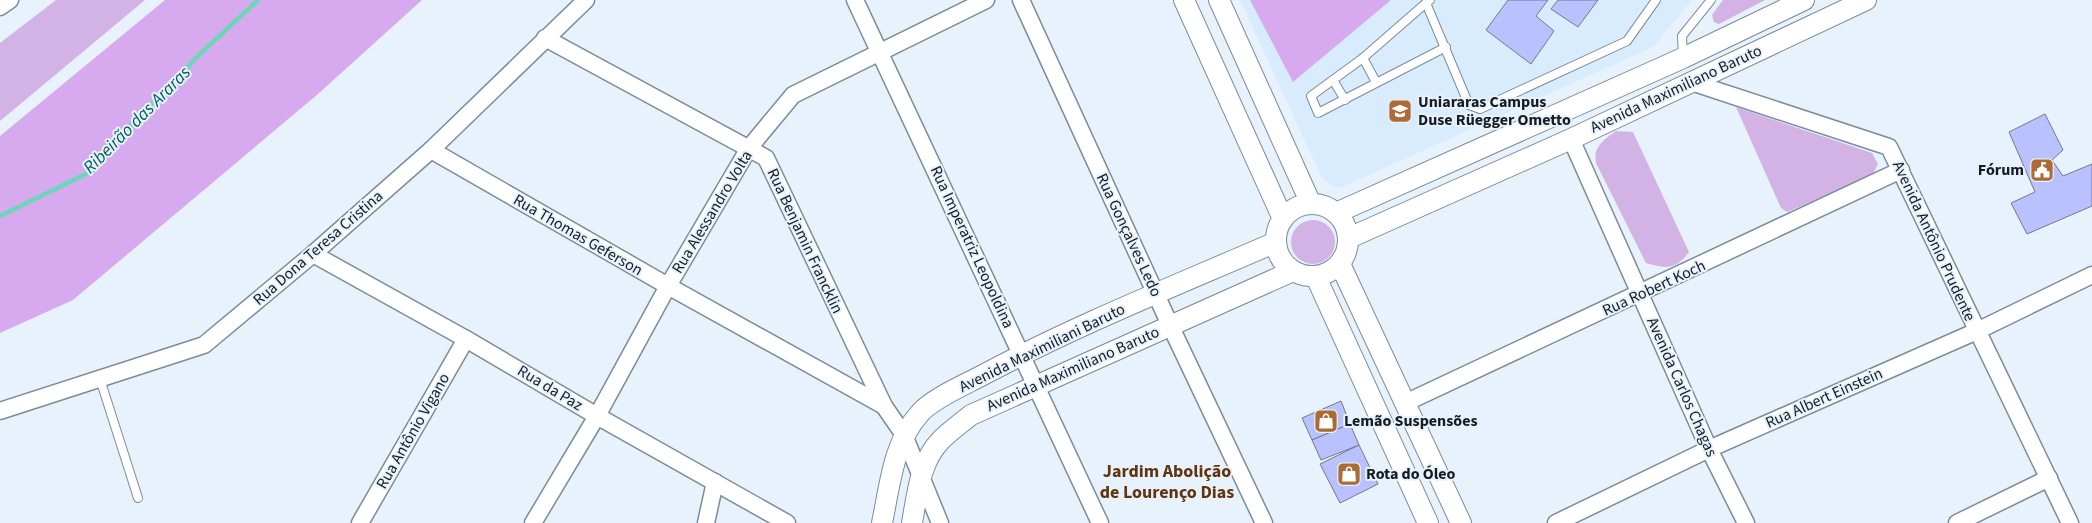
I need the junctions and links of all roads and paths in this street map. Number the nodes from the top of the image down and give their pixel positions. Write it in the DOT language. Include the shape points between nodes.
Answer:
graph roads {
  1 [pos="10,0"];
  2 [pos="586,0"];
  3 [pos="855,0"];
  4 [pos="986,0"];
  5 [pos="1021,0"];
  6 [pos="1184,0"];
  7 [pos="1219,0"];
  8 [pos="1656,0"];
  9 [pos="1710,0"];
  10 [pos="1804,0"];
  11 [pos="1866,0"];
  12 [pos="1428,2"];
  13 [pos="0,7"];
  14 [pos="545,38"];
  15 [pos="1446,47"];
  16 [pos="880,51"];
  17 [pos="1363,58"];
  18 [pos="1683,58"];
  19 [pos="1333,80"];
  20 [pos="1376,82"];
  21 [pos="1691,82"];
  22 [pos="1345,100"];
  23 [pos="1571,139"];
  24 [pos="749,148"];
  25 [pos="431,150"];
  26 [pos="1901,170"];
  27 [pos="1311,204"];
  28 [pos="1336,213"];
  29 [pos="1283,219"];
  30 [pos="1349,238"];
  31 [pos="1276,242"];
  32 [pos="313,254"];
  33 [pos="1340,264"];
  34 [pos="1293,271"];
  35 [pos="2092,275"];
  36 [pos="1316,277"];
  37 [pos="668,286"];
  38 [pos="1157,294"];
  39 [pos="1640,294"];
  40 [pos="1170,325"];
  41 [pos="1977,331"];
  42 [pos="466,339"];
  43 [pos="1022,354"];
  44 [pos="100,379"];
  45 [pos="1037,386"];
  46 [pos="1405,404"];
  47 [pos="884,406"];
  48 [pos="0,411"];
  49 [pos="598,416"];
  50 [pos="904,436"];
  51 [pos="1709,449"];
  52 [pos="921,478"];
  53 [pos="2049,478"];
  54 [pos="715,482"];
  55 [pos="138,498"];
  56 [pos="360,523"];
  57 [pos="533,523"];
  58 [pos="706,523"];
  59 [pos="787,523"];
  60 [pos="882,523"];
  61 [pos="912,523"];
  62 [pos="940,523"];
  63 [pos="1100,523"];
  64 [pos="1264,523"];
  65 [pos="1428,523"];
  66 [pos="1461,523"];
  67 [pos="1556,523"];
  68 [pos="1746,523"];
  69 [pos="1957,523"];
  70 [pos="2070,523"];
  1 -- 13 [label="street"];
  2 -- 14 [label="street, Rua Dona Teresa Cristina"];
  3 -- 16 [label="street, Rua Imperatriz Leopoldina"];
  4 -- 16 [label="street, Rua Alessandro Volta"];
  5 -- 38 [label="street, Rua Gonçalves Ledo"];
  6 -- 29 [label="street"];
  7 -- 27 [label="street"];
  8 -- 15 [label="lane" via="1627,41 1480,109 1470,105"];
  9 -- 18 [label="lane" via="1682,36"];
  10 -- 18 [label="street, Avenida Maximiliano Baruto"];
  11 -- 21 [label="street, Avenida Maximiliano Baruto"];
  12 -- 15 [label="lane"];
  12 -- 17 [label="lane"];
  14 -- 24 [label="street, Rua Benjamin Francklin"];
  14 -- 25 [label="street, Rua Dona Teresa Cristina"];
  15 -- 20 [label="lane"];
  16 -- 24 [label="street, Rua Alessandro Volta" via="793,95"];
  16 -- 43 [label="street, Rua Imperatriz Leopoldina"];
  17 -- 19 [label="lane"];
  17 -- 20 [label="lane"];
  18 -- 21 [label="street"];
  18 -- 28 [label="street, Avenida Maximiliano Baruto"];
  19 -- 22 [label="lane"];
  19 -- 22 [label="lane" via="1311,96 1318,112"];
  20 -- 22 [label="lane"];
  21 -- 23 [label="street, Avenida Maximiliano Baruto"];
  21 -- 26 [label="street, Avenida Antônio Prudente" via="1889,147"];
  23 -- 30 [label="street, Avenida Maximiliano Baruto"];
  23 -- 39 [label="street, Avenida Carlos Chagas"];
  24 -- 37 [label="street, Rua Alessandro Volta"];
  24 -- 47 [label="street, Rua Benjamin Francklin" via="766,158"];
  25 -- 32 [label="street, Rua Dona Teresa Cristina"];
  25 -- 37 [label="street, Rua Thomas Geferson"];
  26 -- 39 [label="street, Rua Robert Koch"];
  26 -- 41 [label="street, Avenida Antônio Prudente"];
  27 -- 28 [label="street"];
  27 -- 29 [label="street" via="1295,208"];
  28 -- 30 [label="street"];
  29 -- 31 [label="street" via="1277,230"];
  30 -- 33 [label="street"];
  31 -- 34 [label="street" via="1281,258"];
  31 -- 38 [label="street, Avenida Maximiliani Baruto"];
  32 -- 42 [label="street, Rua da Paz"];
  32 -- 44 [label="street, Rua Dona Teresa Cristina" via="204,345"];
  33 -- 36 [label="street"];
  33 -- 46 [label="street"];
  34 -- 36 [label="street"];
  34 -- 40 [label="street, Avenida Maximiliano Baruto"];
  35 -- 41 [label="street, Rua Albert Einstein"];
  36 -- 65 [label="street"];
  37 -- 47 [label="street, Rua Thomas Geferson"];
  37 -- 49 [label="street, Rua Alessandro Volta"];
  38 -- 40 [label="street, Rua Gonçalves Ledo"];
  38 -- 43 [label="street, Avenida Maximiliani Baruto"];
  39 -- 46 [label="street, Rua Robert Koch"];
  39 -- 51 [label="street, Avenida Carlos Chagas"];
  40 -- 45 [label="street, Avenida Maximiliano Baruto"];
  40 -- 64 [label="street, Rua Gonçalves Ledo"];
  41 -- 51 [label="street, Rua Albert Einstein"];
  41 -- 53 [label="street, Avenida Antônio Prudente"];
  42 -- 49 [label="street, Rua da Paz"];
  42 -- 56 [label="street, Rua Antônio Vigano"];
  43 -- 45 [label="street, Rua Imperatriz Leopoldina"];
  43 -- 50 [label="street, Avenida Maximiliani Baruto" via="920,412"];
  44 -- 48 [label="street, Rua Dona Teresa Cristina"];
  44 -- 55 [label="lane"];
  45 -- 52 [label="street, Avenida Maximiliano Baruto" via="971,415 940,440 928,457"];
  45 -- 63 [label="street, Rua Imperatriz Leopoldina"];
  46 -- 66 [label="street"];
  47 -- 50 [label="street, Rua Benjamin Francklin"];
  49 -- 54 [label="street, Rua da Paz"];
  49 -- 57 [label="street, Rua Alessandro Volta"];
  50 -- 52 [label="street, Rua Benjamin Francklin"];
  50 -- 60 [label="street, Avenida Maximiliani Baruto"];
  51 -- 67 [label="street, Rua Albert Einstein"];
  51 -- 68 [label="street, Avenida Carlos Chagas"];
  52 -- 61 [label="street, Avenida Maximiliano Baruto"];
  52 -- 62 [label="street, Rua Benjamin Francklin"];
  53 -- 69 [label="street"];
  53 -- 70 [label="street, Avenida Antônio Prudente"];
  54 -- 58 [label="street"];
  54 -- 59 [label="street, Rua da Paz"];
}
